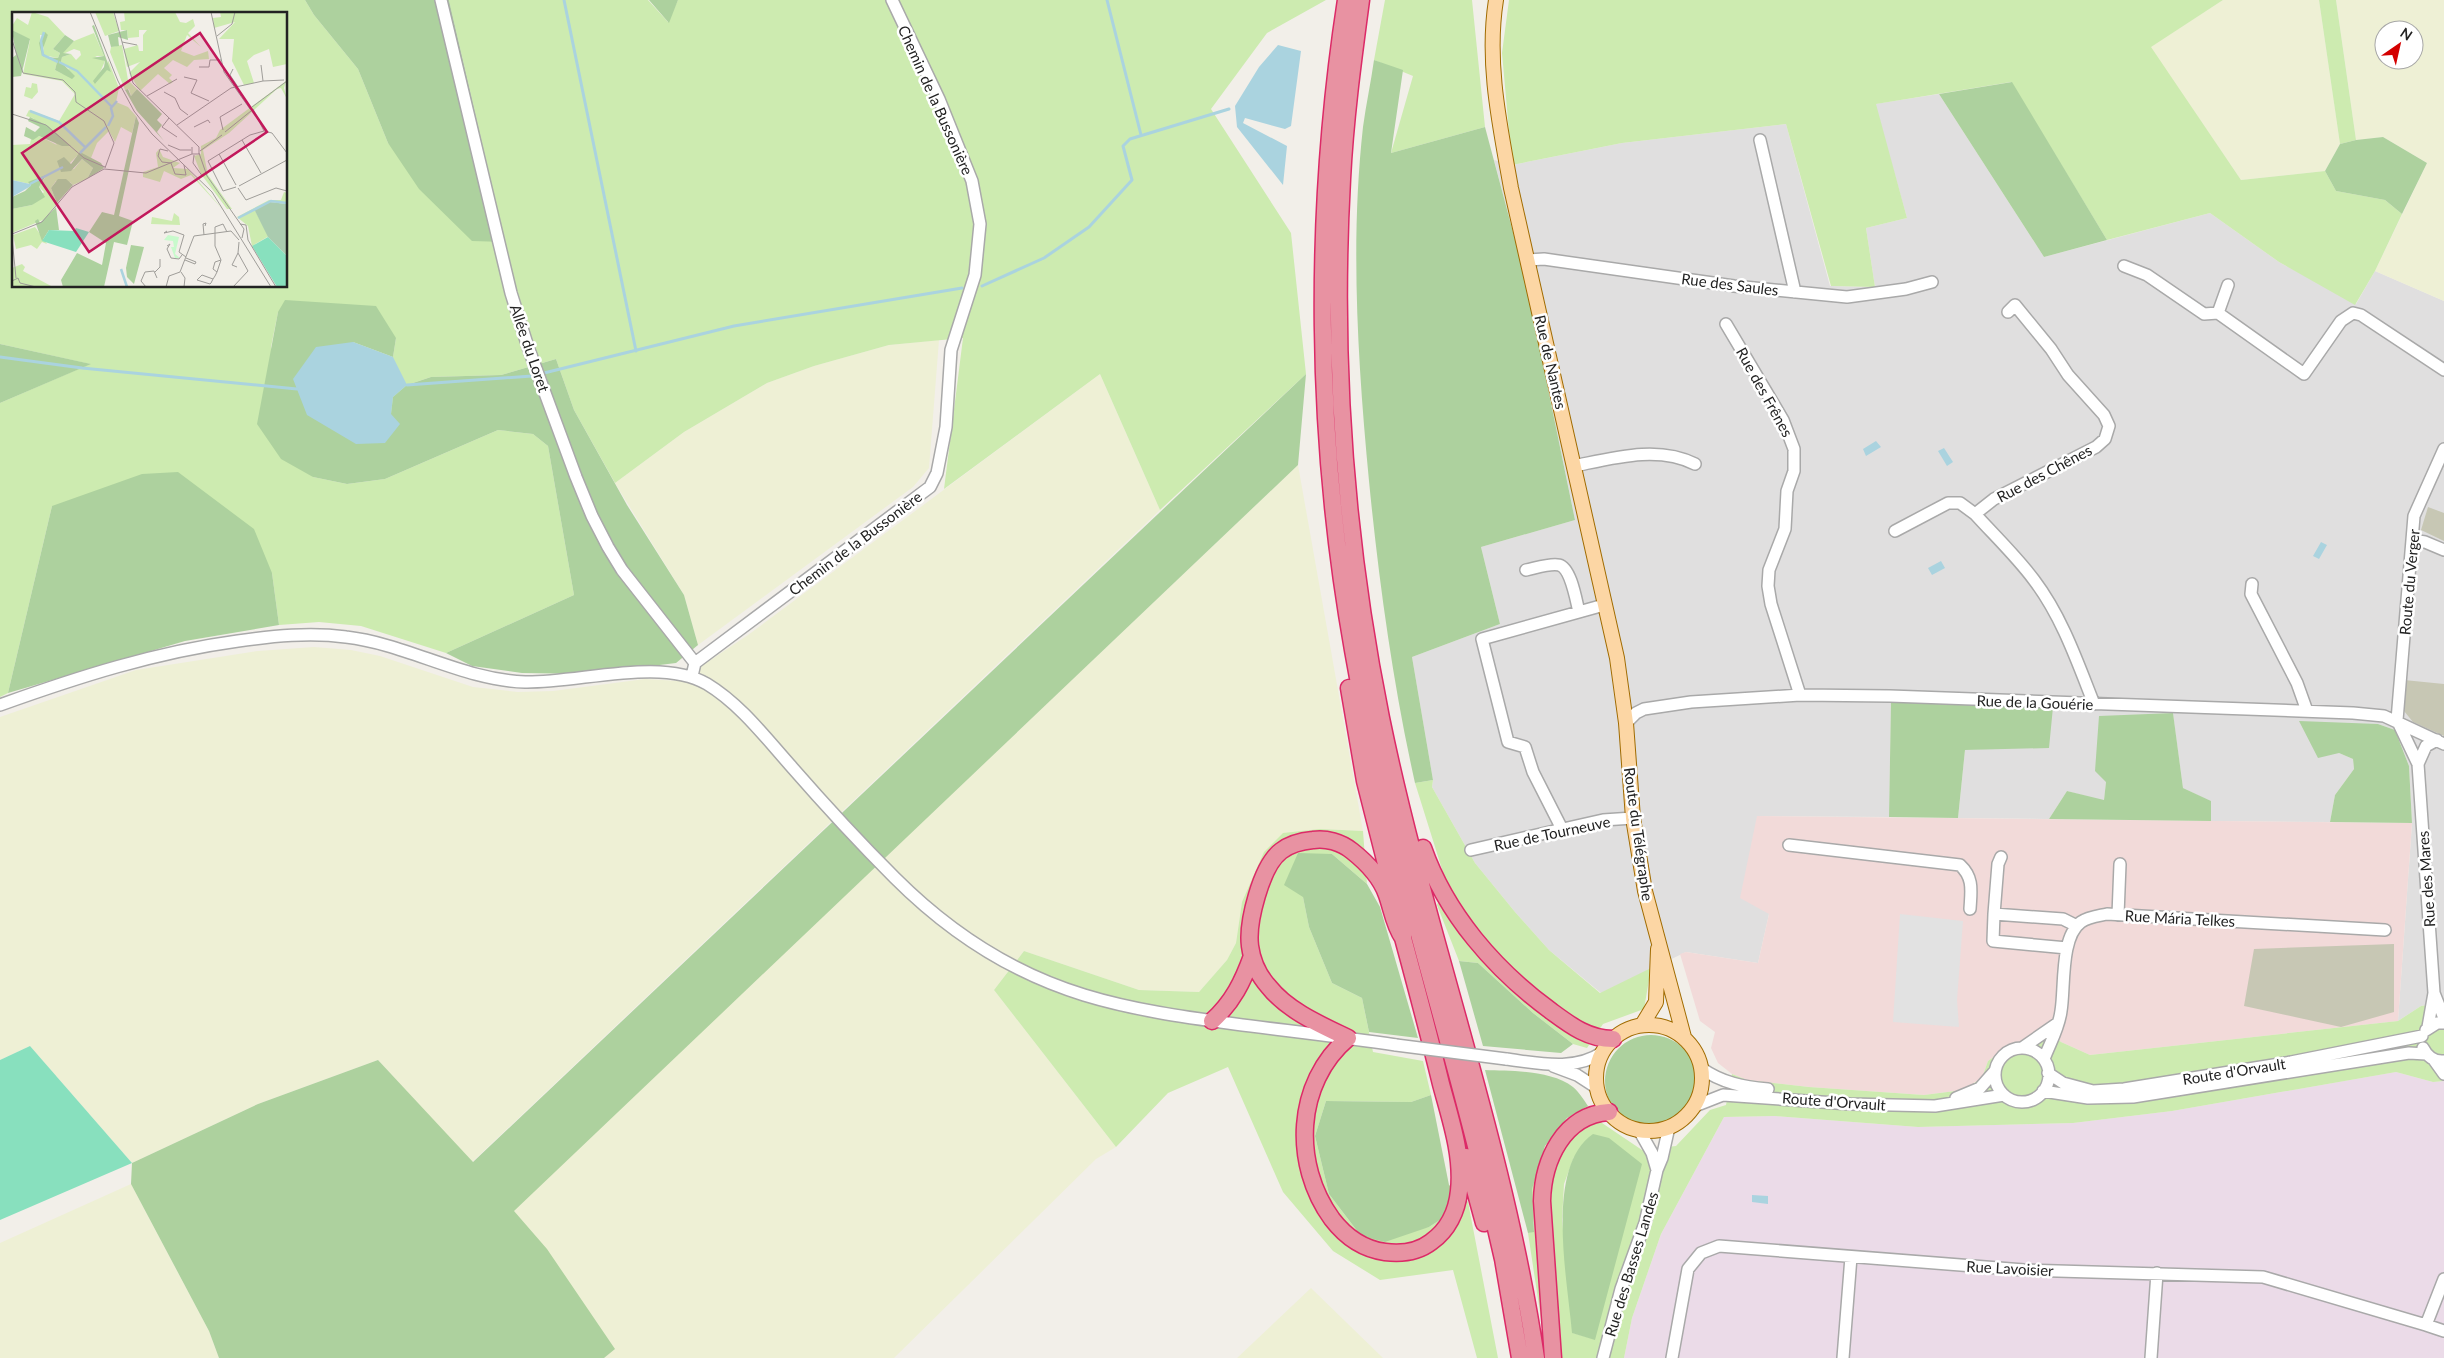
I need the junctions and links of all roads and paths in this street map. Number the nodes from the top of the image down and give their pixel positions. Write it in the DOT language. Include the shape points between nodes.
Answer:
graph roads {
  1 [pos="441,0"];
  2 [pos="892,0"];
  3 [pos="1346,0"];
  4 [pos="1361,0"];
  5 [pos="1496,0"];
  6 [pos="1760,140"];
  7 [pos="1528,260"];
  8 [pos="2124,266"];
  9 [pos="1932,282"];
  10 [pos="2228,285"];
  11 [pos="1795,292"];
  12 [pos="2008,312"];
  13 [pos="2218,313"];
  14 [pos="1726,324"];
  15 [pos="2444,370"];
  16 [pos="2444,449"];
  17 [pos="1694,464"];
  18 [pos="1574,466"];
  19 [pos="1976,514"];
  20 [pos="1895,531"];
  21 [pos="2412,540"];
  22 [pos="2444,550"];
  23 [pos="1526,570"];
  24 [pos="2252,584"];
  25 [pos="1604,605"];
  26 [pos="1579,612"];
  27 [pos="1352,648"];
  28 [pos="696,662"];
  29 [pos="692,676"];
  30 [pos="1800,695"];
  31 [pos="2094,704"];
  32 [pos="0,705"];
  33 [pos="2307,712"];
  34 [pos="2397,720"];
  35 [pos="1626,723"];
  36 [pos="2440,742"];
  37 [pos="1390,757"];
  38 [pos="2418,764"];
  39 [pos="1633,818"];
  40 [pos="1562,829"];
  41 [pos="1789,845"];
  42 [pos="1471,850"];
  43 [pos="2001,857"];
  44 [pos="2120,864"];
  45 [pos="1970,909"];
  46 [pos="1994,914"];
  47 [pos="2118,915"];
  48 [pos="2077,926"];
  49 [pos="2385,930"];
  50 [pos="1402,938"];
  51 [pos="1658,943"];
  52 [pos="2068,948"];
  53 [pos="1252,956"];
  54 [pos="2434,993"];
  55 [pos="1424,1018"];
  56 [pos="2444,1018"];
  57 [pos="1212,1021"];
  58 [pos="2059,1022"];
  59 [pos="2444,1023"];
  60 [pos="1642,1025"];
  61 [pos="2425,1032"];
  62 [pos="1684,1037"];
  63 [pos="1348,1038"];
  64 [pos="1608,1046"];
  65 [pos="2022,1048"];
  66 [pos="2044,1058"];
  67 [pos="2434,1058"];
  68 [pos="1552,1065"];
  69 [pos="1702,1068"];
  70 [pos="1994,1071"];
  71 [pos="2048,1073"];
  72 [pos="2444,1074"];
  73 [pos="1597,1088"];
  74 [pos="2043,1091"];
  75 [pos="2004,1095"];
  76 [pos="1695,1106"];
  77 [pos="1609,1112"];
  78 [pos="1670,1127"];
  79 [pos="1639,1130"];
  80 [pos="1656,1170"];
  81 [pos="1851,1257"];
  82 [pos="2157,1272"];
  83 [pos="2444,1280"];
  84 [pos="1509,1297"];
  85 [pos="2426,1325"];
  86 [pos="2444,1331"];
  87 [pos="1604,1356"];
  88 [pos="1520,1358"];
  89 [pos="1536,1358"];
  90 [pos="1553,1358"];
  91 [pos="1672,1358"];
  92 [pos="1843,1358"];
  93 [pos="2150,1358"];
  1 -- 28 [label="street, Allée du Loret" via="511,294 573,469 592,516 622,570"];
  2 -- 28 [label="street, Chemin de la Bussonière" via="972,181 980,224 975,275 951,350 946,428 937,473 930,487"];
  3 -- 27 [label="highway" via="1329,157 1323,309 1330,463"];
  4 -- 37 [label="highway" via="1341,188 1340,398 1359,592"];
  5 -- 7 [label="main road, Rue de Nantes" via="1492,43 1499,124"];
  6 -- 11 [label="street"];
  7 -- 11 [label="street, Rue des Saules" via="1544,259"];
  7 -- 18 [label="main road, Rue de Nantes"];
  8 -- 13 [label="street" via="2148,275 2204,314"];
  9 -- 11 [label="street, Rue des Saules" via="1906,290 1847,297"];
  10 -- 13 [label="street"];
  12 -- 19 [label="street, Rue des Chênes" via="2015,305 2068,375 2104,415 2109,426 2105,439 2096,447 1994,499"];
  13 -- 15 [label="street" via="2304,374 2341,321 2353,313 2361,315"];
  14 -- 30 [label="street, Rue des Frênes" via="1783,420 1794,449 1785,529 1769,570 1768,586"];
  16 -- 21 [label="street, Route du Verger" via="2414,516"];
  17 -- 18 [label="street" via="1678,455 1641,454"];
  18 -- 25 [label="main road, Rue de Nantes"];
  19 -- 20 [label="street" via="1960,503 1948,502"];
  19 -- 31 [label="street" via="2034,580 2055,612"];
  21 -- 22 [label="street"];
  21 -- 34 [label="street, Route du Verger"];
  23 -- 26 [label="street" via="1557,564 1563,567 1568,573"];
  24 -- 33 [label="street" via="2251,594 2297,683"];
  25 -- 26 [label="street"];
  25 -- 35 [label="main road, Rue de Nantes" via="1617,658"];
  26 -- 40 [label="street" via="1482,639 1508,742 1526,747 1533,772"];
  27 -- 50 [label="highway" via="1346,666 1355,730 1403,931"];
  27 -- 84 [label="highway" via="1385,802 1479,1156"];
  28 -- 29 [label="street"];
  29 -- 32 [label="street" via="674,672 636,673 553,682 520,682 459,670 355,638 307,635 205,646 136,660"];
  29 -- 57 [label="street" via="732,704 907,890 971,941 1016,967 1083,995"];
  30 -- 31 [label="street, Rue de la Gouérie"];
  30 -- 35 [label="street, Rue de la Gouérie" via="1691,702 1644,709"];
  31 -- 33 [label="street, Rue de la Gouérie"];
  33 -- 34 [label="street, Rue de la Gouérie" via="2384,716"];
  34 -- 36 [label="street, Rue de la Gouérie"];
  34 -- 38 [label="street, Rue des Mares"];
  35 -- 39 [label="main road, Route du Télégraphe"];
  36 -- 38 [label="street" via="2426,746"];
  37 -- 64 [label="highway" via="1402,770 1430,868 1472,936 1506,974 1560,1018"];
  37 -- 89 [label="highway" via="1500,1181"];
  38 -- 54 [label="street, Rue des Mares"];
  39 -- 40 [label="street, Rue de Tourneuve" via="1603,820"];
  39 -- 51 [label="main road, Route du Télégraphe" via="1645,891"];
  40 -- 42 [label="street, Rue de Tourneuve"];
  41 -- 45 [label="street" via="1960,865 1971,880"];
  43 -- 46 [label="street"];
  44 -- 47 [label="street"];
  46 -- 48 [label="street" via="2063,919"];
  46 -- 52 [label="street" via="1993,942"];
  47 -- 48 [label="street, Rue Mária Telkes" via="2092,917"];
  47 -- 49 [label="street, Rue Mária Telkes"];
  48 -- 52 [label="street"];
  50 -- 53 [label="highway" via="1386,893 1368,866 1342,844 1320,838 1292,844 1272,861 1251,921"];
  50 -- 55 [label="highway"];
  51 -- 60 [label="main road, Route du Télégraphe" via="1656,1002"];
  51 -- 62 [label="main road, Route du Télégraphe"];
  52 -- 58 [label="street"];
  53 -- 57 [label="highway" via="1227,1008"];
  53 -- 63 [label="highway" via="1261,976 1276,996 1317,1023"];
  54 -- 56 [label="street, Rue des Mares"];
  54 -- 61 [label="street, Rue des Mares"];
  55 -- 63 [label="highway" via="1458,1152 1459,1192 1444,1231 1428,1245 1414,1251 1389,1253 1360,1244 1336,1224 1312,1184 1306,1164 1305,1142 1310,1101 1323,1064"];
  55 -- 84 [label="highway" via="1459,1132 1499,1282"];
  57 -- 63 [label="street"];
  58 -- 65 [label="street"];
  58 -- 66 [label="street"];
  59 -- 61 [label="street, Route d'Orvault" via="2436,1023"];
  60 -- 62 [label="main road" via="1666,1028"];
  60 -- 64 [label="main road" via="1632,1028"];
  61 -- 67 [label="street" via="2422,1046"];
  61 -- 71 [label="street, Route d'Orvault" via="2291,1062 2124,1089 2093,1091 2063,1083"];
  62 -- 69 [label="main road" via="1697,1054"];
  63 -- 68 [label="street, bridge"];
  64 -- 68 [label="street" via="1576,1064"];
  64 -- 73 [label="main road" via="1598,1064"];
  65 -- 66 [label="street" via="2035,1051"];
  65 -- 70 [label="street" via="2009,1050"];
  66 -- 71 [label="street"];
  67 -- 72 [label="street"];
  67 -- 74 [label="street" via="2409,1052 2133,1097 2088,1098"];
  68 -- 73 [label="street"];
  69 -- 70 [label="street, Route d'Orvault" via="1723,1081 1746,1087 1918,1102 1960,1097 1980,1088"];
  69 -- 76 [label="main road" via="1700,1094"];
  70 -- 75 [label="street" via="1998,1088"];
  71 -- 74 [label="street"];
  73 -- 77 [label="main road"];
  74 -- 75 [label="street" via="2029,1101 2011,1100"];
  75 -- 76 [label="street, Route d'Orvault" via="1936,1106 1723,1095"];
  76 -- 78 [label="main road"];
  77 -- 79 [label="main road" via="1627,1126"];
  77 -- 90 [label="highway" via="1591,1115 1574,1124 1556,1147 1545,1172 1542,1201"];
  78 -- 79 [label="main road"];
  78 -- 80 [label="street, Rue des Basses Landes"];
  79 -- 80 [label="street" via="1652,1153"];
  80 -- 87 [label="street, Rue des Basses Landes" via="1645,1223 1621,1289"];
  81 -- 82 [label="street, Rue Lavoisier" via="2024,1270"];
  81 -- 91 [label="street, Rue Lavoisier" via="1734,1246 1719,1246 1701,1253 1688,1269"];
  81 -- 92 [label="street"];
  82 -- 85 [label="street, Rue Lavoisier" via="2263,1276"];
  82 -- 93 [label="street"];
  83 -- 85 [label="street"];
  84 -- 88 [label="highway"];
  85 -- 86 [label="street, Rue Lavoisier"];
}
